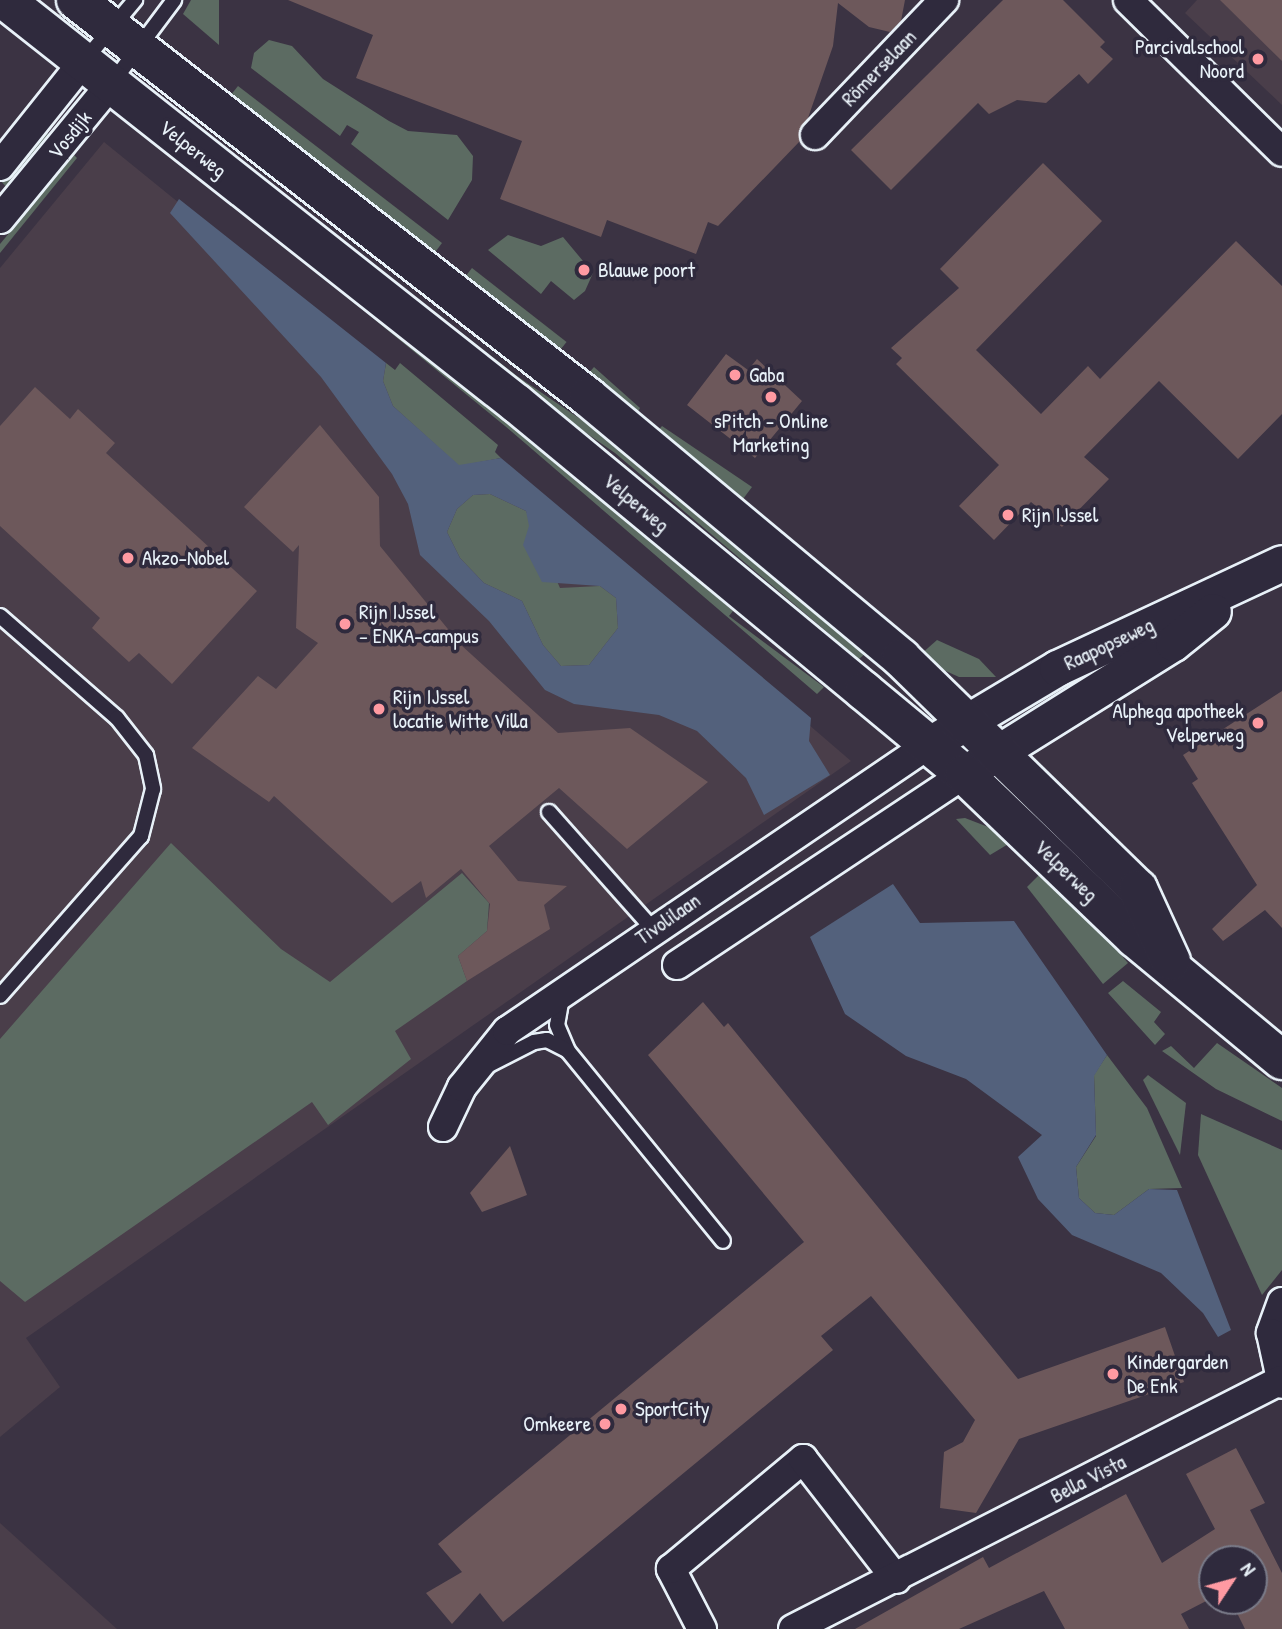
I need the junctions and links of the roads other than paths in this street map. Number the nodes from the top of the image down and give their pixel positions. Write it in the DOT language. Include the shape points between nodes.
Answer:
graph roads {
  1 [pos="5,0"];
  2 [pos="76,0"];
  3 [pos="174,0"];
  4 [pos="944,0"];
  5 [pos="1128,0"];
  6 [pos="129,26"];
  7 [pos="97,73"];
  8 [pos="815,135"];
  9 [pos="1282,152"];
  10 [pos="0,166"];
  11 [pos="0,219"];
  12 [pos="1269,569"];
  13 [pos="0,616"];
  14 [pos="965,720"];
  15 [pos="928,745"];
  16 [pos="997,751"];
  17 [pos="964,774"];
  18 [pos="549,812"];
  19 [pos="653,929"];
  20 [pos="1172,963"];
  21 [pos="677,965"];
  22 [pos="567,990"];
  23 [pos="0,996"];
  24 [pos="568,1051"];
  25 [pos="1282,1060"];
  26 [pos="473,1072"];
  27 [pos="443,1127"];
  28 [pos="723,1241"];
  29 [pos="1282,1302"];
  30 [pos="1281,1382"];
  31 [pos="896,1579"];
  32 [pos="702,1629"];
  33 [pos="793,1629"];
  1 -- 7 [label="main road, Velperweg"];
  2 -- 6 [label="main road, Velperweg"];
  3 -- 6 [label="lane"];
  4 -- 8 [label="street, Römerselaan"];
  5 -- 9 [label="street"];
  6 -- 7 [label="lane, Vosdijk"];
  6 -- 7 [label="lane"];
  6 -- 14 [label="main road, Velperweg" via="788,561"];
  7 -- 10 [label="street, Vosdijk"];
  7 -- 11 [label="street, Vosdijk"];
  7 -- 15 [label="main road, Velperweg" via="506,396"];
  12 -- 14 [label="street, Raapopseweg" via="1056,668"];
  12 -- 16 [label="street, Raapopseweg" via="1173,643"];
  13 -- 23 [label="lane" via="117,718 146,755 153,789 141,836"];
  14 -- 15 [label="street, Raapopseweg"];
  14 -- 16 [label="main road, Velperweg"];
  15 -- 17 [label="main road, Velperweg"];
  15 -- 19 [label="street, Tivolilaan"];
  16 -- 17 [label="street, Raapopseweg"];
  16 -- 20 [label="main road, Velperweg" via="1138,889"];
  17 -- 20 [label="main road, Velperweg" via="1135,938"];
  17 -- 21 [label="street, Tivolilaan"];
  18 -- 19 [label="lane"];
  19 -- 22 [label="street, Tivolilaan"];
  20 -- 25 [label="main road, Velperweg"];
  22 -- 24 [label="lane" via="557,1007 557,1025"];
  22 -- 26 [label="street, Tivolilaan" via="507,1031"];
  24 -- 26 [label="lane" via="547,1040 534,1042"];
  24 -- 28 [label="lane"];
  26 -- 27 [label="street, Tivolilaan"];
  29 -- 30 [label="street" via="1271,1333"];
  30 -- 31 [label="street, Bella Vista"];
  31 -- 32 [label="street" via="803,1459 671,1569"];
  31 -- 33 [label="street, Bella Vista"];
}
